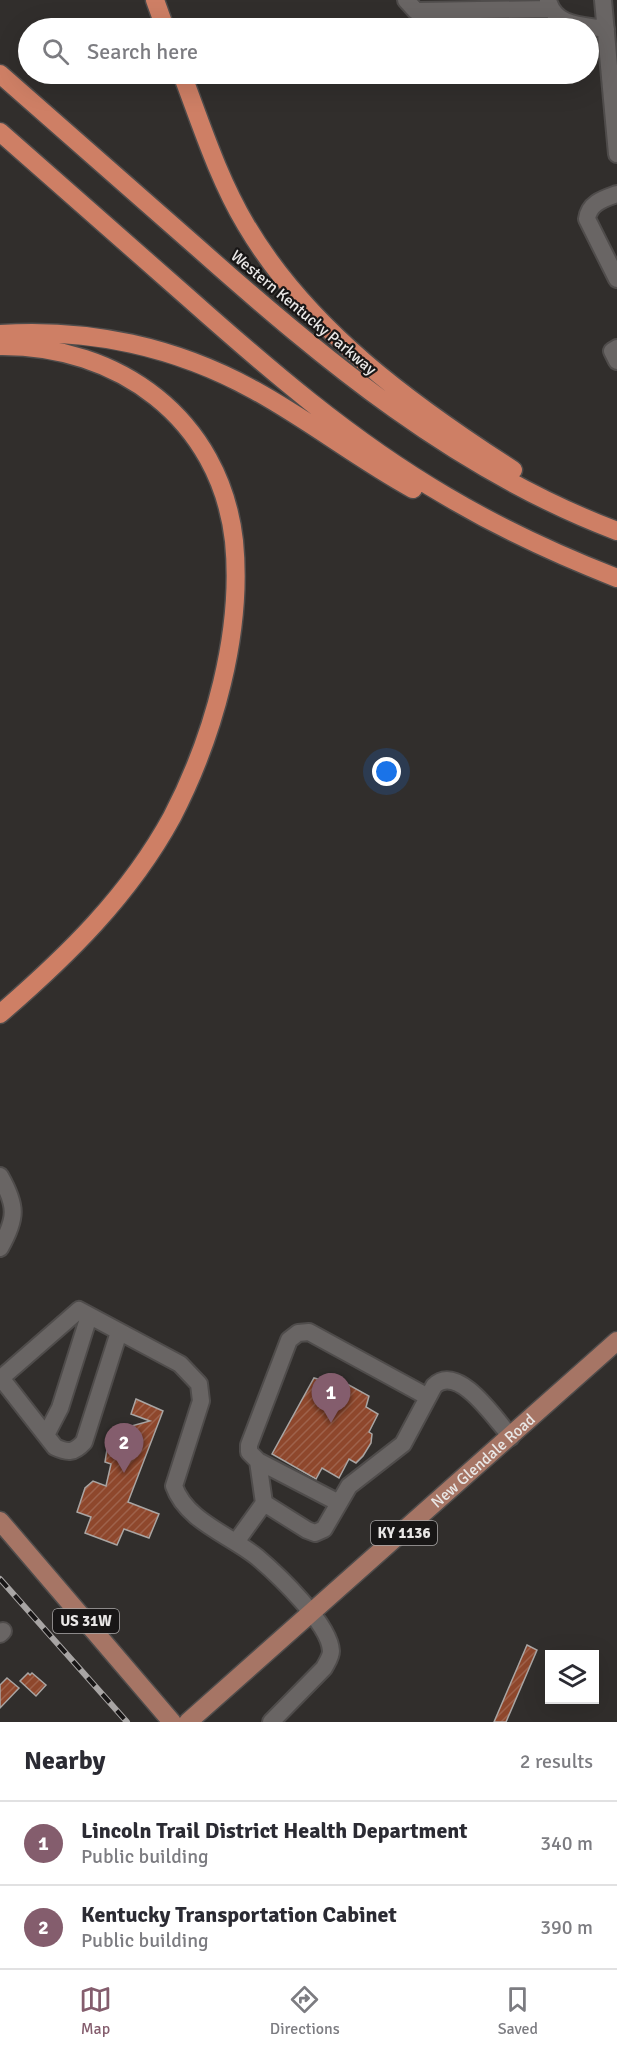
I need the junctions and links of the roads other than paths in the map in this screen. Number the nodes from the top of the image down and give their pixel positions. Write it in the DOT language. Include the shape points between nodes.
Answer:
graph roads {
  1 [pos="155,0"];
  2 [pos="406,0"];
  3 [pos="603,0"];
  4 [pos="549,4"];
  5 [pos="161,18"];
  6 [pos="560,18"];
  7 [pos="599,27"];
  8 [pos="606,28"];
  9 [pos="0,74"];
  10 [pos="186,84"];
  11 [pos="0,132"];
  12 [pos="617,154"];
  13 [pos="617,194"];
  14 [pos="617,279"];
  15 [pos="0,334"];
  16 [pos="0,346"];
  17 [pos="617,348"];
  18 [pos="617,361"];
  19 [pos="617,529"];
  20 [pos="617,578"];
  21 [pos="617,584"];
  22 [pos="0,1014"];
  23 [pos="0,1176"];
  24 [pos="0,1248"];
  25 [pos="89,1316"];
  26 [pos="119,1332"];
  27 [pos="617,1341"];
  28 [pos="1,1378"];
  29 [pos="429,1397"];
  30 [pos="46,1435"];
  31 [pos="511,1437"];
  32 [pos="258,1461"];
  33 [pos="264,1503"];
  34 [pos="339,1503"];
  35 [pos="0,1521"];
  36 [pos="236,1542"];
  37 [pos="312,1615"];
  38 [pos="172,1722"];
  39 [pos="188,1722"];
  40 [pos="271,1722"];
  1 -- 5 [label="highway"];
  2 -- 4 [label="street" via="416,11"];
  3 -- 8 [label="street"];
  4 -- 6 [label="street"];
  7 -- 8 [label="street"];
  8 -- 12 [label="street"];
  9 -- 19 [label="highway, Western Kentucky Parkway" via="278,319 366,390 420,428 504,478 552,503"];
  10 -- 19 [label="highway" via="225,186 245,223 273,267 321,323 386,379 490,455"];
  11 -- 20 [label="highway" via="259,360 358,438 488,520"];
  13 -- 14 [label="street" via="598,201 588,210 586,219"];
  15 -- 21 [label="highway" via="88,336 146,346 190,360 255,390 476,524"];
  16 -- 22 [label="highway" via="59,351 100,362 155,394 179,417 215,473 227,506 234,540 235,576 233,612 220,682 201,750 172,816 133,879 109,908 57,964"];
  17 -- 18 [label="street" via="612,351"];
  23 -- 24 [label="street" via="11,1196 13,1225"];
  25 -- 26 [label="street"];
  25 -- 28 [label="street" via="79,1310"];
  25 -- 30 [label="street" via="60,1408"];
  26 -- 30 [label="street" via="84,1442 77,1450 67,1452 55,1447"];
  26 -- 36 [label="street" via="180,1364 199,1384 201,1401 174,1486 190,1511"];
  27 -- 31 [label="main road, New Glendale Road / KY 1136"];
  28 -- 30 [label="street"];
  29 -- 31 [label="street" via="441,1379 449,1378 470,1389"];
  29 -- 32 [label="street" via="309,1332 298,1333 289,1340 249,1445 249,1452"];
  29 -- 34 [label="street" via="403,1444 349,1486"];
  31 -- 37 [label="main road, New Glendale Road / KY 1136"];
  32 -- 33 [label="street"];
  32 -- 34 [label="street"];
  33 -- 34 [label="street" via="315,1533 324,1529"];
  33 -- 36 [label="street"];
  35 -- 38 [label="main road, US 31W"];
  36 -- 37 [label="street" via="274,1573"];
  37 -- 39 [label="main road, New Glendale Road / KY 1136"];
  37 -- 40 [label="street" via="327,1634 330,1658"];
}
